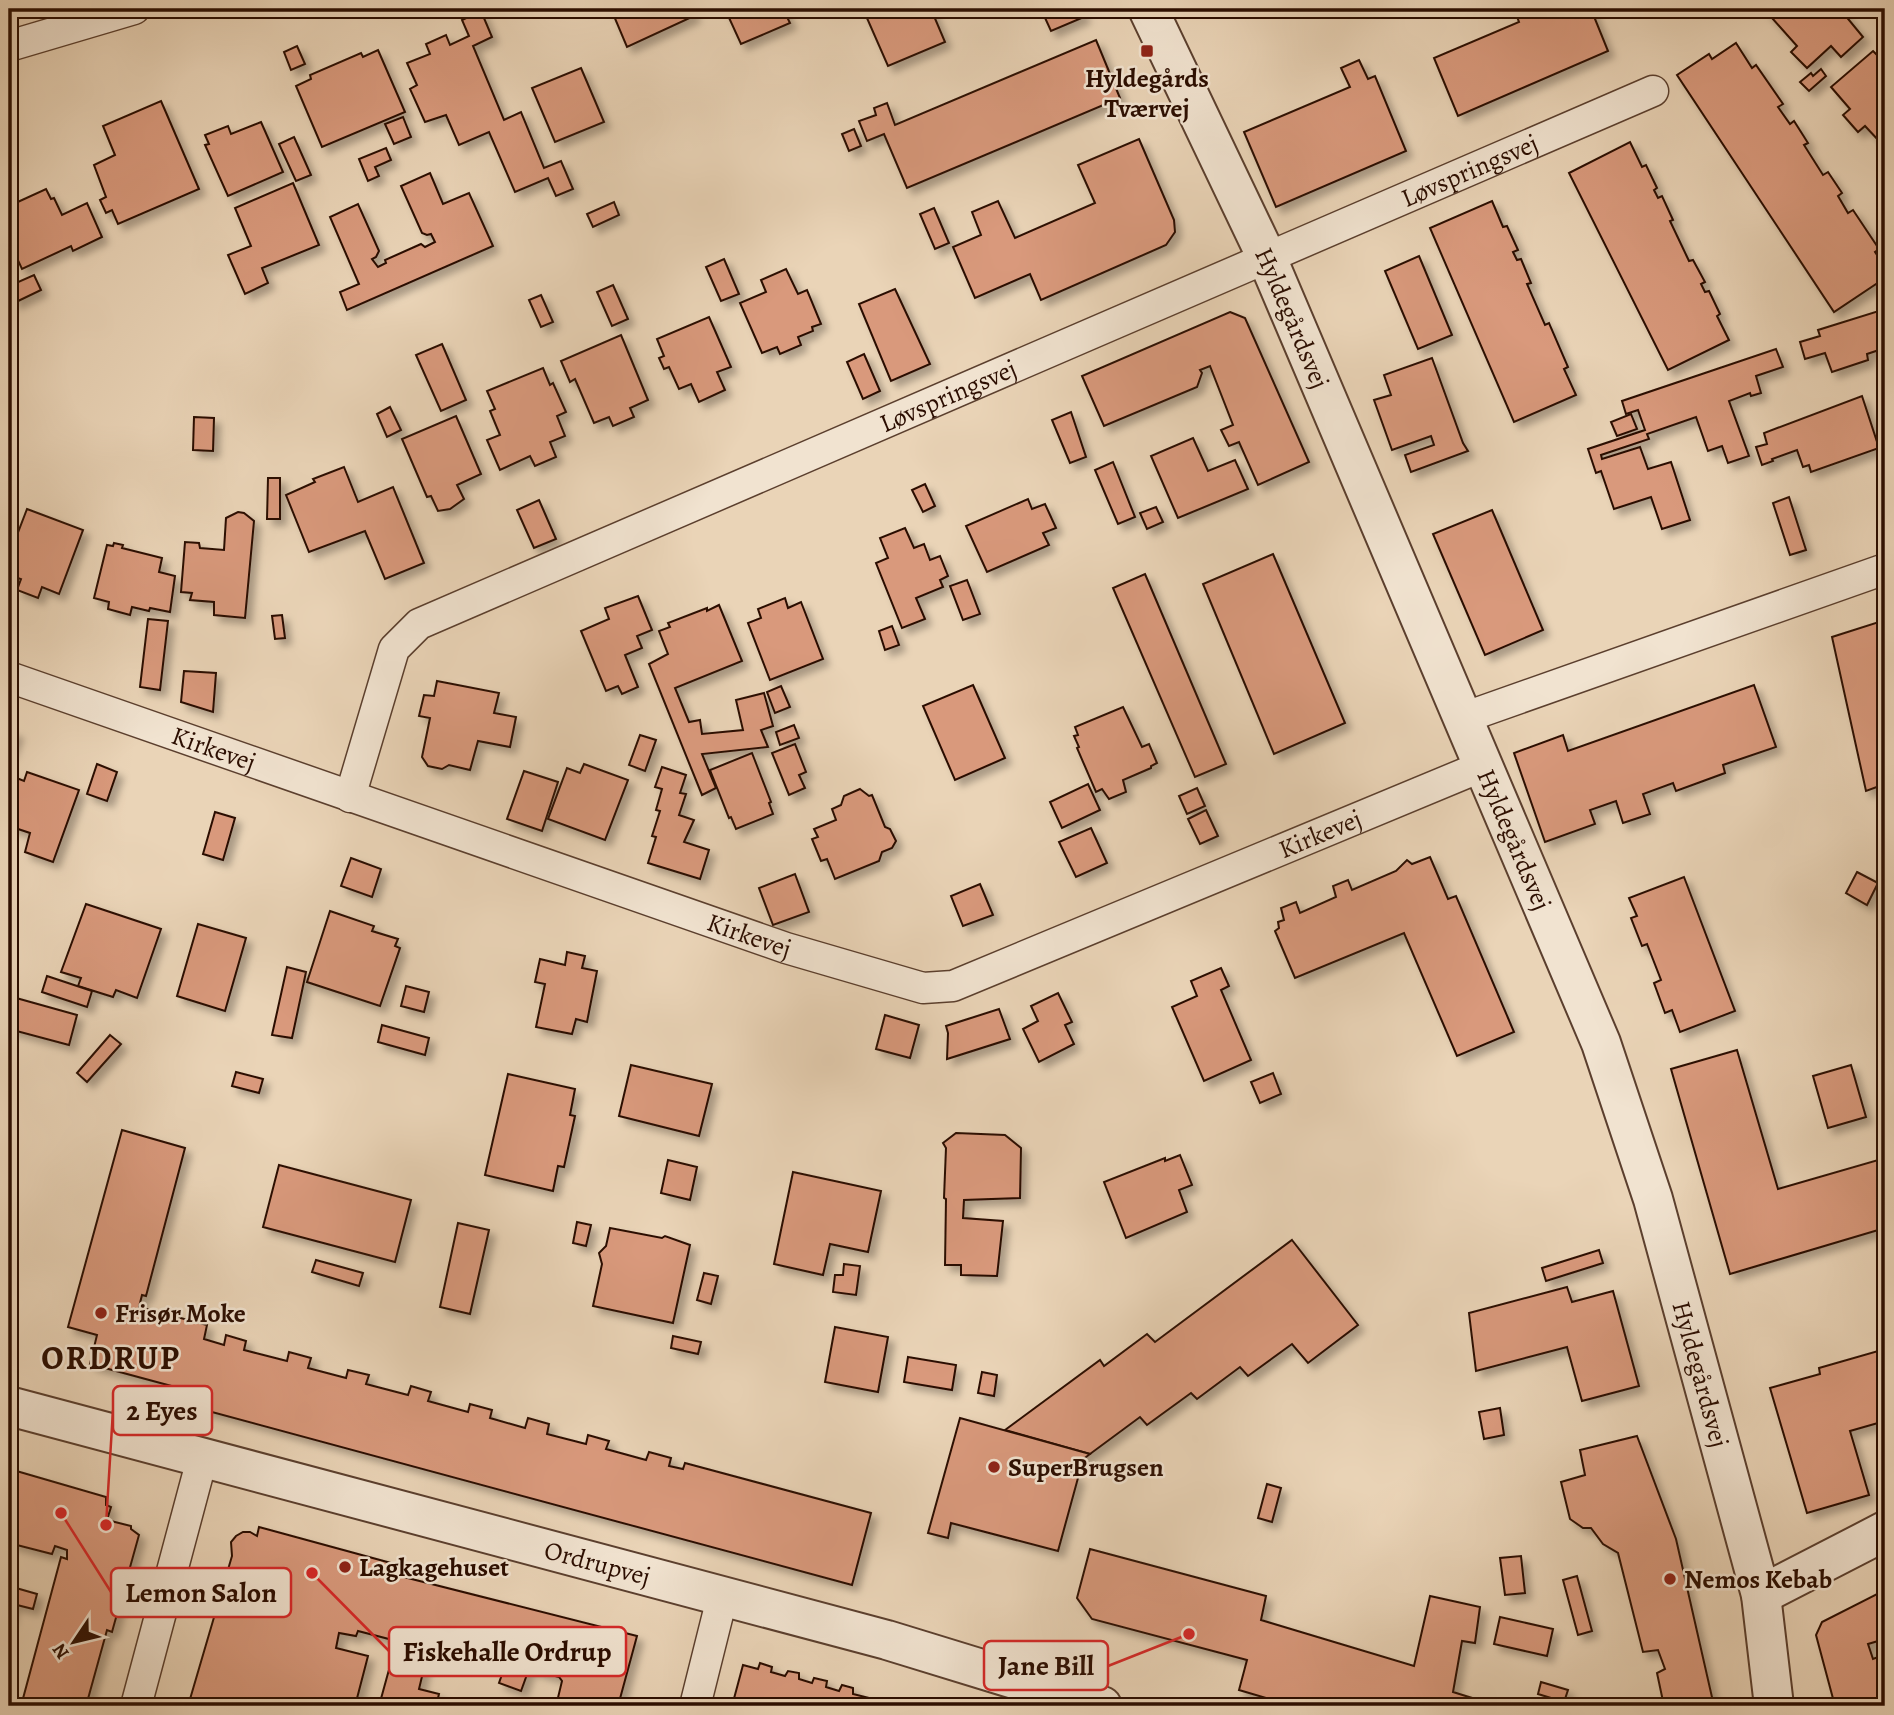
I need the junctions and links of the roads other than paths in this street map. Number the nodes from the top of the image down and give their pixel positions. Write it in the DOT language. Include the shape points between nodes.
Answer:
graph roads {
  1 [pos="134,9"];
  2 [pos="1148,9"];
  3 [pos="9,47"];
  4 [pos="1653,91"];
  5 [pos="1267,258"];
  6 [pos="1885,569"];
  7 [pos="9,677"];
  8 [pos="1463,718"];
  9 [pos="1483,766"];
  10 [pos="349,797"];
  11 [pos="9,1406"];
  12 [pos="202,1459"];
  13 [pos="1885,1531"];
  14 [pos="1761,1595"];
  15 [pos="722,1598"];
  16 [pos="136,1706"];
  17 [pos="695,1706"];
  18 [pos="1102,1706"];
  19 [pos="1774,1706"];
  1 -- 3 [label="street"];
  2 -- 5 [label="street, Hyldegårdsvej"];
  4 -- 5 [label="street, Løvspringsvej"];
  5 -- 8 [label="street, Hyldegårdsvej"];
  5 -- 10 [label="street, Løvspringsvej" via="419,624 394,649"];
  6 -- 8 [label="street"];
  7 -- 10 [label="street, Kirkevej"];
  8 -- 9 [label="street, Hyldegårdsvej"];
  9 -- 10 [label="street, Kirkevej" via="946,988 923,988 786,948"];
  9 -- 14 [label="street, Hyldegårdsvej" via="1605,1053 1653,1199"];
  11 -- 12 [label="street, Ordrupvej"];
  12 -- 15 [label="street, Ordrupvej"];
  12 -- 16 [label="street"];
  13 -- 14 [label="street"];
  14 -- 19 [label="street, Hyldegårdsvej"];
  15 -- 17 [label="street"];
  15 -- 18 [label="street, Ordrupvej" via="887,1640"];
}
